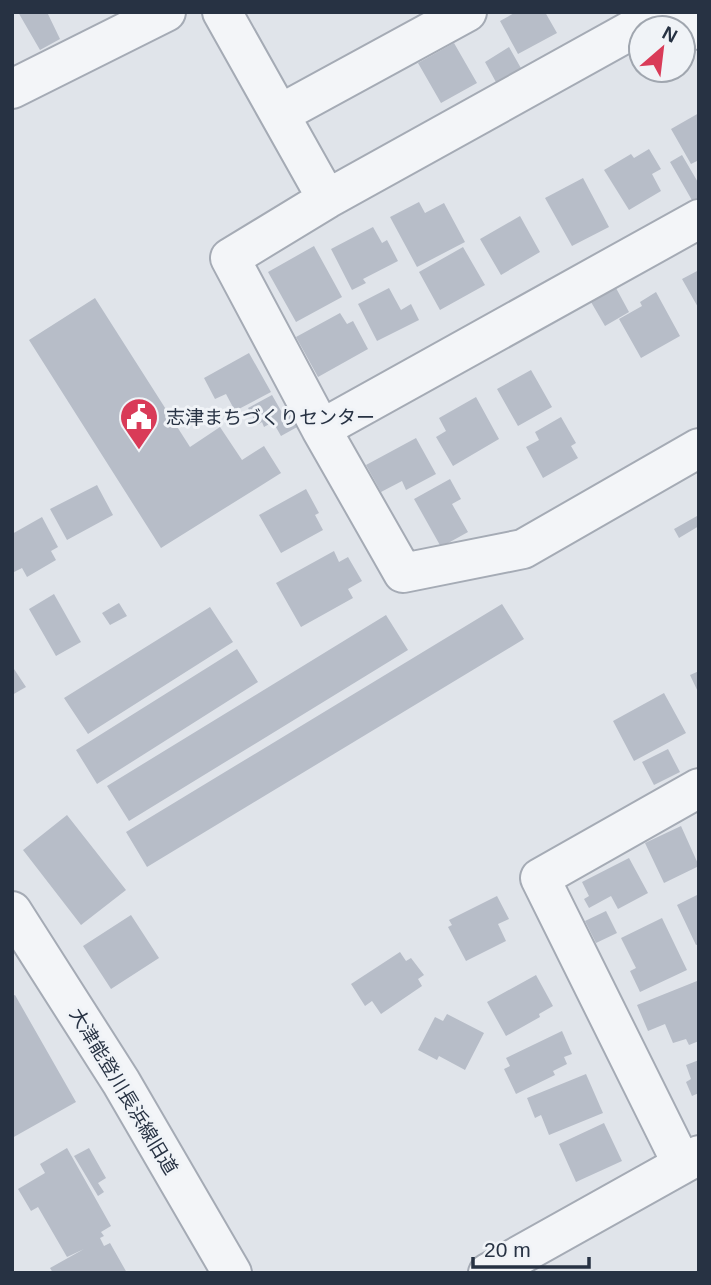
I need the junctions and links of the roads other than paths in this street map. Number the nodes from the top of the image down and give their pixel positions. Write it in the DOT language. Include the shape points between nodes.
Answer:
graph roads {
  1 [pos="166,12"];
  2 [pos="222,12"];
  3 [pos="467,12"];
  4 [pos="664,12"];
  5 [pos="689,12"];
  6 [pos="699,30"];
  7 [pos="12,89"];
  8 [pos="280,114"];
  9 [pos="327,200"];
  10 [pos="699,219"];
  11 [pos="321,429"];
  12 [pos="699,449"];
  13 [pos="699,788"];
  14 [pos="12,911"];
  15 [pos="690,1160"];
  16 [pos="232,1273"];
  17 [pos="488,1273"];
  1 -- 7 [label="street"];
  2 -- 8 [label="street"];
  3 -- 8 [label="street"];
  4 -- 9 [label="street"];
  5 -- 6 [label="street"];
  8 -- 9 [label="street"];
  9 -- 11 [label="street" via="230,258"];
  10 -- 11 [label="street"];
  11 -- 12 [label="street" via="404,573 523,549"];
  13 -- 15 [label="street" via="541,878"];
  14 -- 16 [label="street, 大津能登川長浜線旧道" via="121,1082"];
  15 -- 17 [label="street"];
}
